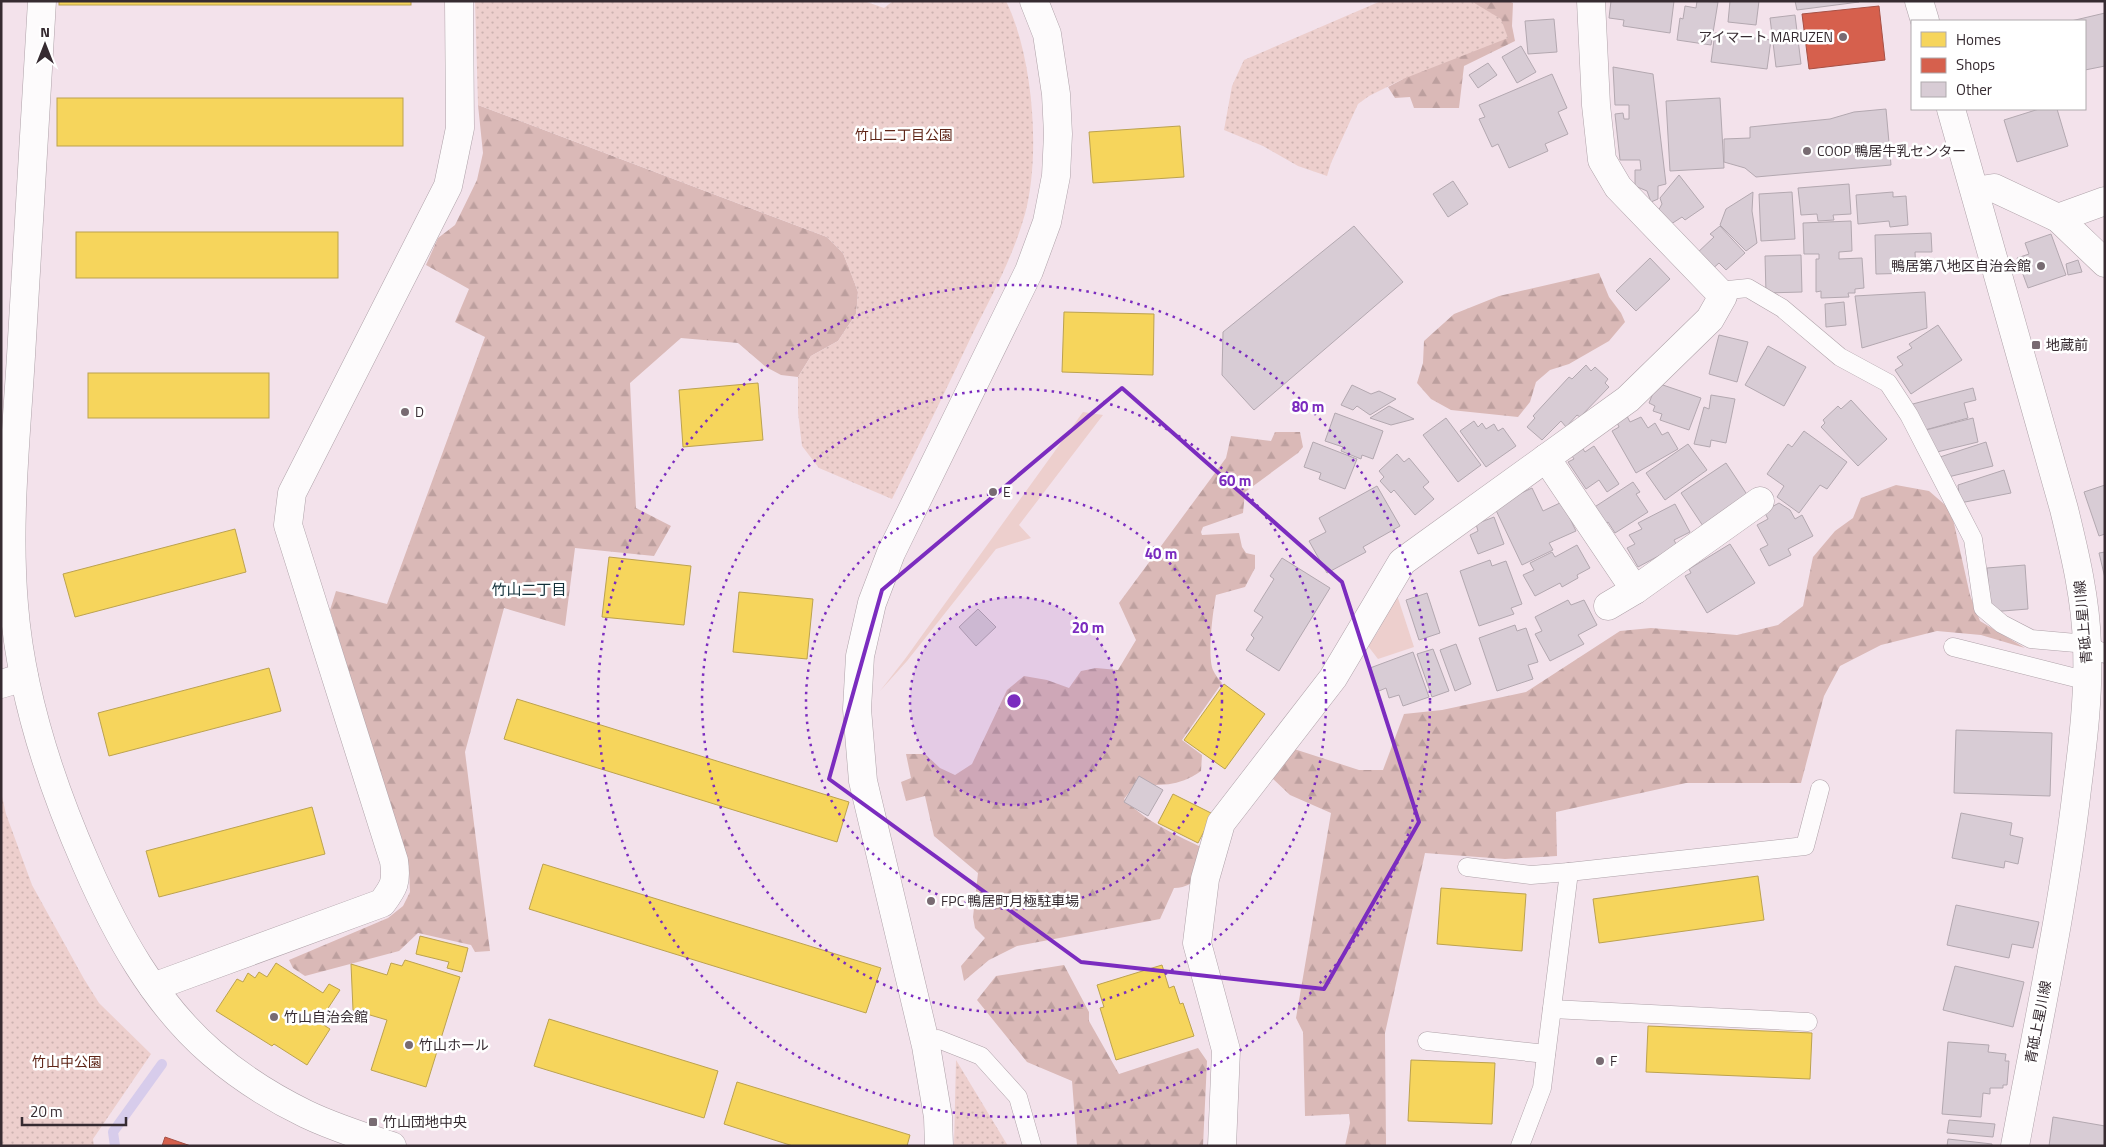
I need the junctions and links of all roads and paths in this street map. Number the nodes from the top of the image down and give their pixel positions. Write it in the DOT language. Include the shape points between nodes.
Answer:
graph roads {
  1 [pos="42,1"];
  2 [pos="459,1"];
  3 [pos="1034,1"];
  4 [pos="1591,1"];
  5 [pos="1919,1"];
  6 [pos="1924,20"];
  7 [pos="1951,110"];
  8 [pos="1974,191"];
  9 [pos="2105,201"];
  10 [pos="2058,218"];
  11 [pos="2105,263"];
  12 [pos="1723,296"];
  13 [pos="1546,458"];
  14 [pos="1760,501"];
  15 [pos="1634,590"];
  16 [pos="1608,606"];
  17 [pos="1953,647"];
  18 [pos="2096,649"];
  19 [pos="13,681"];
  20 [pos="2088,681"];
  21 [pos="1820,789"];
  22 [pos="1467,867"];
  23 [pos="1569,872"];
  24 [pos="154,987"];
  25 [pos="1552,1010"];
  26 [pos="1808,1022"];
  27 [pos="1427,1041"];
  28 [pos="926,1046"];
  29 [pos="1546,1054"];
  30 [pos="392,1146"];
  31 [pos="939,1146"];
  32 [pos="1032,1146"];
  33 [pos="1222,1146"];
  34 [pos="1520,1146"];
  35 [pos="2014,1146"];
  1 -- 19 [label="street" via="11,519"];
  2 -- 24 [label="street" via="460,128 448,186 292,493 288,524 394,861 394,887 382,903"];
  3 -- 28 [label="street" via="1046,34 1056,94 1056,176 1047,222 1029,271 891,553 872,603 860,656 857,709 863,780"];
  4 -- 12 [label="street" via="1602,160 1618,187"];
  5 -- 6 [label="street"];
  7 -- 8 [label="street, 青砥上星川線"];
  8 -- 10 [label="street" via="1994,188"];
  8 -- 18 [label="street, 青砥上星川線" via="2064,509"];
  9 -- 10 [label="street"];
  10 -- 11 [label="street"];
  12 -- 13 [label="street" via="1710,319 1628,399"];
  12 -- 18 [label="lane" via="1728,290 1748,288 1782,308 1840,357 1888,383 1973,539 1983,608 2002,624 2031,639"];
  13 -- 15 [label="street"];
  13 -- 33 [label="street" via="1402,562 1333,678 1222,823 1206,879 1198,943 1226,1050"];
  14 -- 15 [label="street"];
  15 -- 16 [label="street"];
  17 -- 20 [label="lane"];
  18 -- 20 [label="street, 青砥上星川線"];
  19 -- 24 [label="street" via="105,907"];
  20 -- 35 [label="street, 青砥上星川線" via="2070,852"];
  21 -- 23 [label="lane" via="1805,846"];
  22 -- 23 [label="lane" via="1531,874"];
  23 -- 25 [label="lane"];
  24 -- 30 [label="street" via="177,1018 212,1053 259,1087 306,1114"];
  25 -- 26 [label="lane"];
  25 -- 29 [label="lane"];
  27 -- 29 [label="lane"];
  28 -- 31 [label="street" via="938,1117"];
  28 -- 32 [label="lane" via="938,1039 980,1056 1018,1097"];
  29 -- 34 [label="lane" via="1542,1088"];
}
